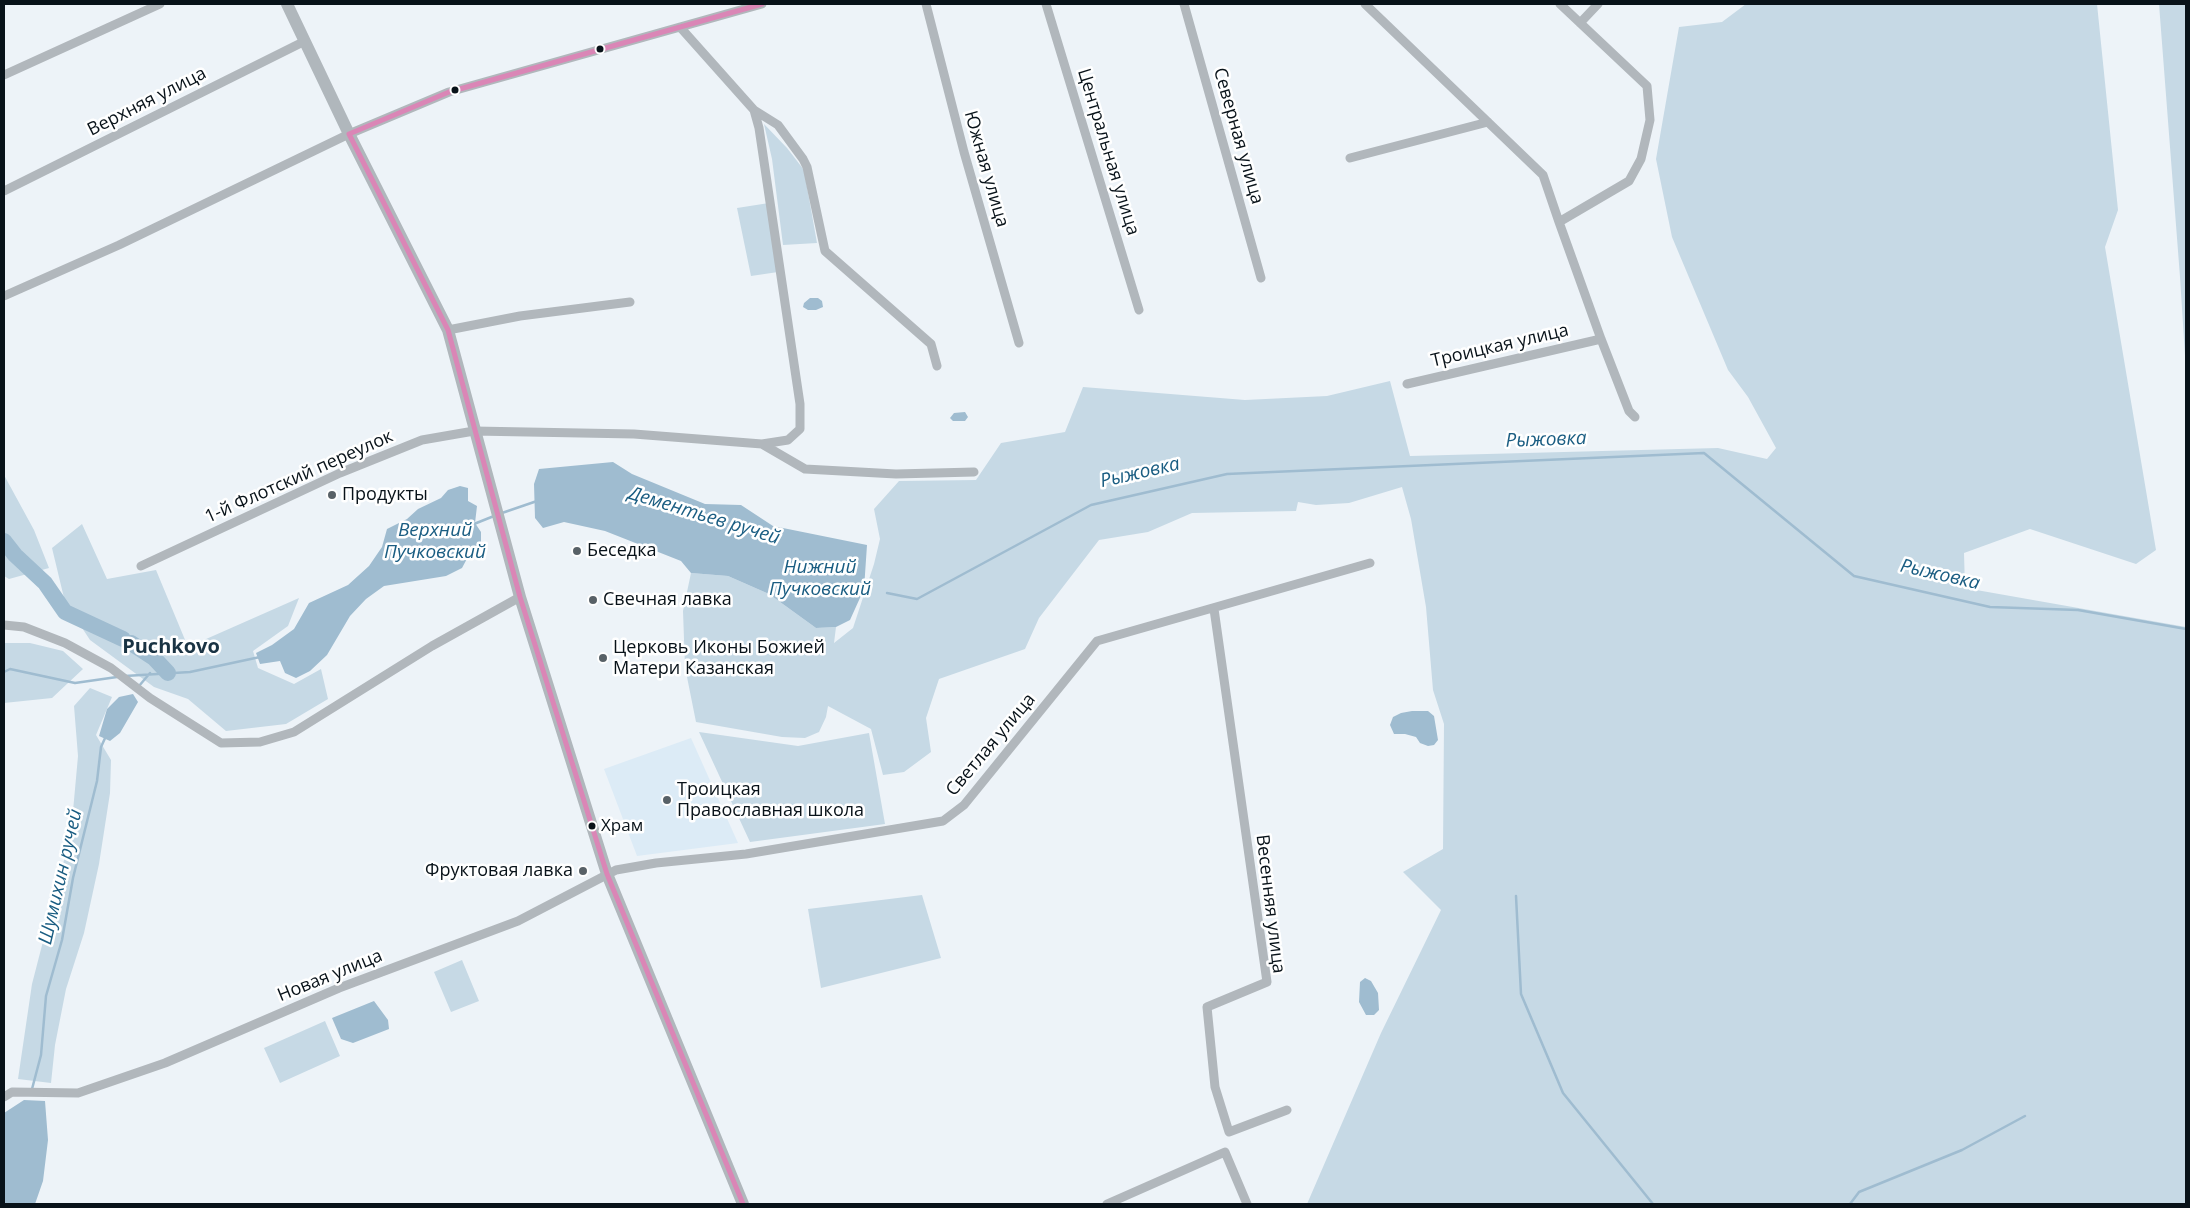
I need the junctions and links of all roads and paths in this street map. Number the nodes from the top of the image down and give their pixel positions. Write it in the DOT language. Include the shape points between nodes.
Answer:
graph roads {
  1 [pos="160,4"];
  2 [pos="287,4"];
  3 [pos="762,4"];
  4 [pos="926,4"];
  5 [pos="1046,4"];
  6 [pos="1184,4"];
  7 [pos="1365,4"];
  8 [pos="1560,4"];
  9 [pos="1598,4"];
  10 [pos="1580,23"];
  11 [pos="680,27"];
  12 [pos="304,41"];
  13 [pos="4,75"];
  14 [pos="754,110"];
  15 [pos="1488,122"];
  16 [pos="349,134"];
  17 [pos="1350,158"];
  18 [pos="4,191"];
  19 [pos="1559,222"];
  20 [pos="1261,278"];
  21 [pos="4,296"];
  22 [pos="630,302"];
  23 [pos="1139,310"];
  24 [pos="448,330"];
  25 [pos="1601,339"];
  26 [pos="1019,343"];
  27 [pos="937,366"];
  28 [pos="1407,384"];
  29 [pos="1635,418"];
  30 [pos="474,431"];
  31 [pos="762,444"];
  32 [pos="974,472"];
  33 [pos="1370,563"];
  34 [pos="141,566"];
  35 [pos="520,597"];
  36 [pos="1214,609"];
  37 [pos="4,624"];
  38 [pos="606,874"];
  39 [pos="8,1094"];
  40 [pos="1287,1110"];
  41 [pos="743,1204"];
  42 [pos="1107,1204"];
  43 [pos="1247,1204"];
  1 -- 13 [label="street"];
  2 -- 12 [label="street"];
  3 -- 11 [label="street"];
  4 -- 26 [label="street, Южная улица" via="964,152"];
  5 -- 23 [label="street, Центральная улица"];
  6 -- 20 [label="street, Северная улица"];
  7 -- 15 [label="street, Троицкая улица"];
  8 -- 10 [label="street"];
  9 -- 10 [label="street"];
  10 -- 19 [label="street" via="1647,86 1650,120 1641,159 1629,181"];
  11 -- 14 [label="street"];
  11 -- 16 [label="street" via="449,92"];
  12 -- 16 [label="street"];
  12 -- 18 [label="street, Верхняя улица"];
  14 -- 27 [label="street" via="778,125 803,159 825,251 930,344"];
  14 -- 31 [label="street" via="760,128 800,404 800,429 788,440"];
  15 -- 17 [label="street"];
  15 -- 19 [label="street, Троицкая улица" via="1543,175"];
  16 -- 21 [label="street" via="119,245"];
  16 -- 24 [label="street"];
  19 -- 25 [label="street, Троицкая улица"];
  22 -- 24 [label="street" via="520,316"];
  24 -- 30 [label="street"];
  25 -- 28 [label="street, Троицкая улица"];
  25 -- 29 [label="street, Троицкая улица"];
  30 -- 31 [label="street, 1-й Флотский переулок" via="634,434"];
  30 -- 34 [label="street, 1-й Флотский переулок" via="422,440 367,462"];
  30 -- 35 [label="street"];
  31 -- 32 [label="street" via="805,469 896,474"];
  33 -- 36 [label="street, Светлая улица"];
  35 -- 37 [label="street" via="432,646 294,732 260,742 221,743 150,698 111,668 66,643 24,627"];
  35 -- 38 [label="street"];
  36 -- 38 [label="street, Светлая улица" via="1097,641 964,805 943,821 746,854 656,863"];
  36 -- 40 [label="street, Весенняя улица" via="1267,982 1206,1007 1215,1087 1229,1132"];
  38 -- 39 [label="street, Новая улица" via="518,921 339,988 165,1063 78,1092"];
  38 -- 41 [label="street"];
  42 -- 43 [label="street" via="1225,1152"];
}
